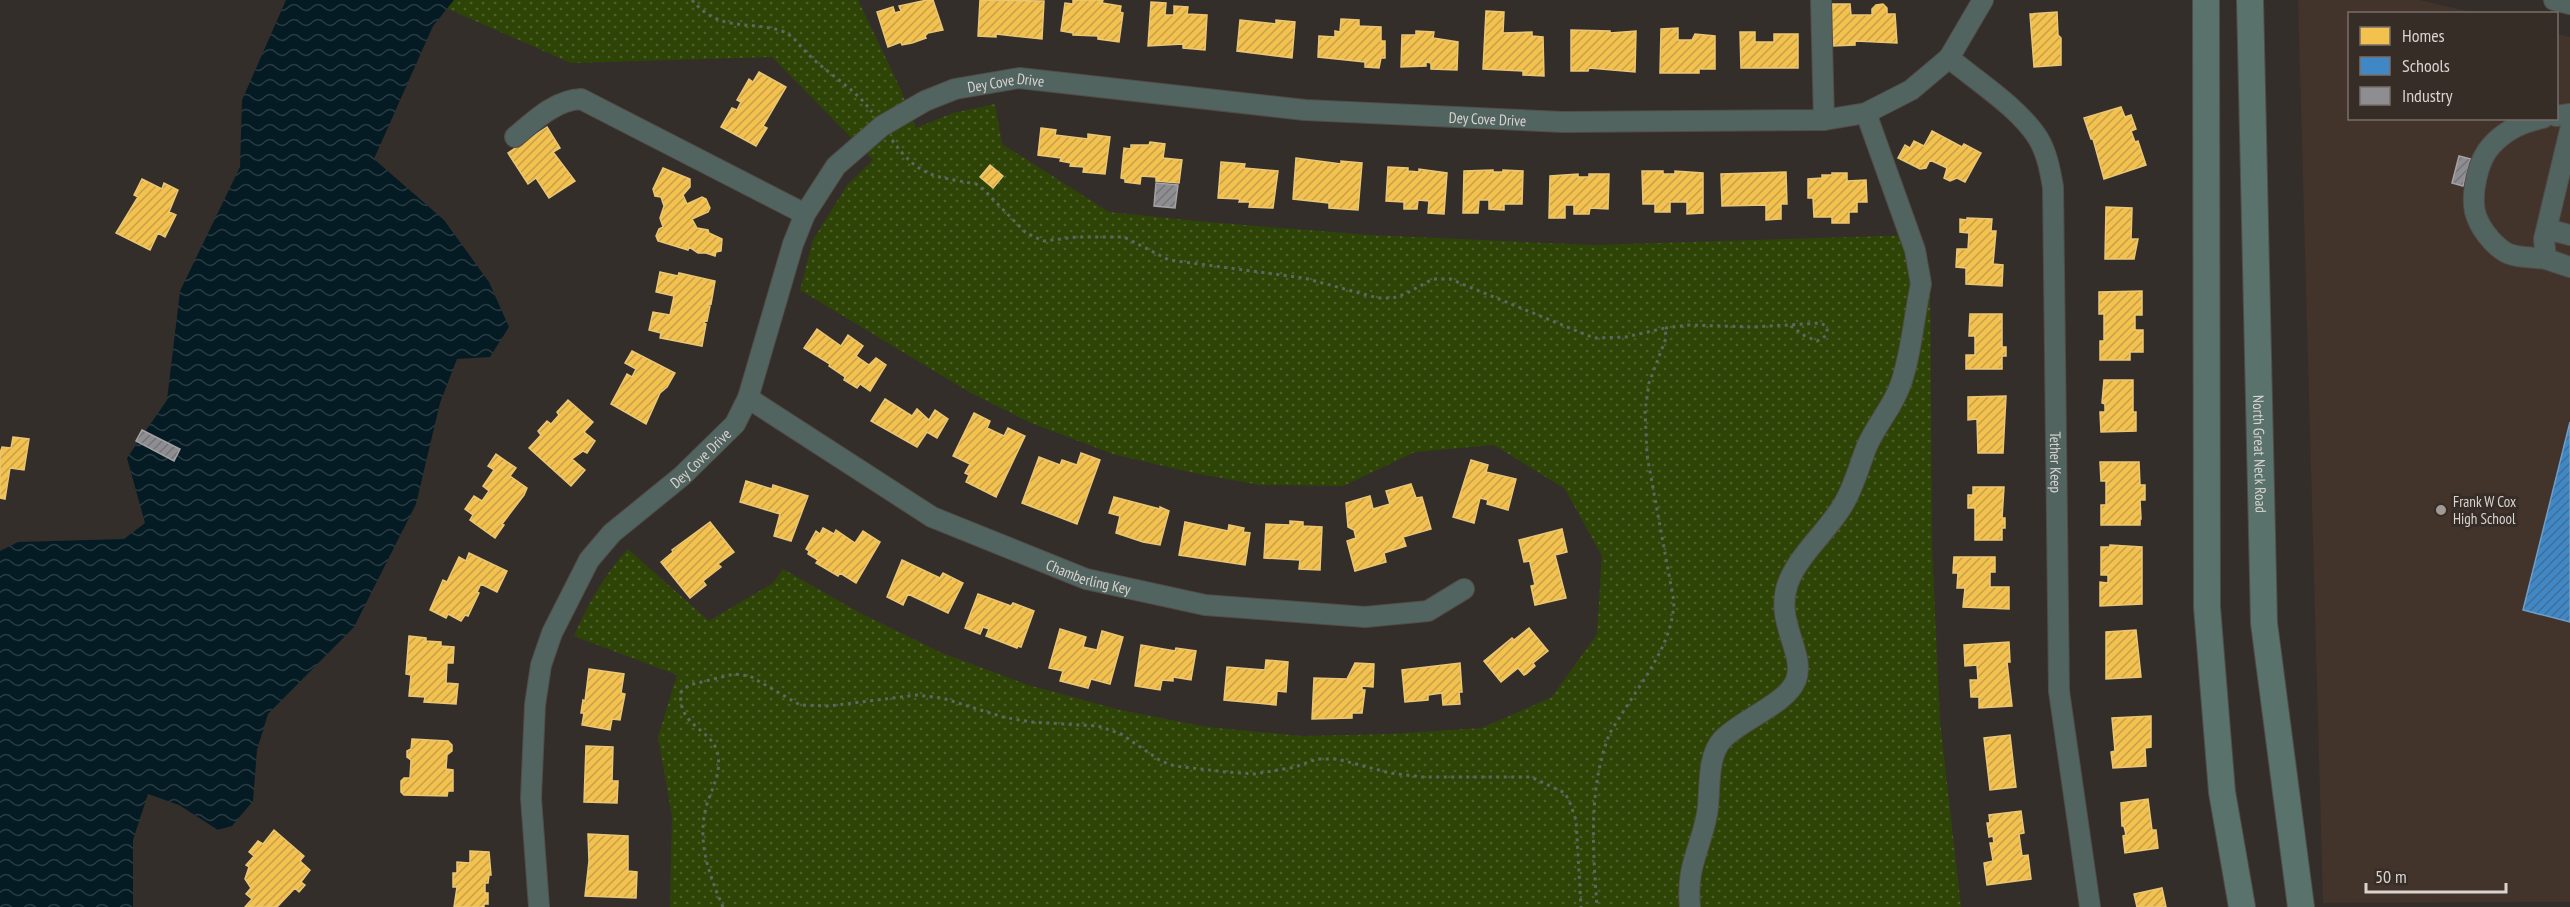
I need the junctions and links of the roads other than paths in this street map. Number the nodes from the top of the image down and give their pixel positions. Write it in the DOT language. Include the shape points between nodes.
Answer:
graph roads {
  1 [pos="1821,0"];
  2 [pos="1983,0"];
  3 [pos="2206,0"];
  4 [pos="2250,0"];
  5 [pos="2554,0"];
  6 [pos="2570,4"];
  7 [pos="1949,58"];
  8 [pos="1866,113"];
  9 [pos="1824,120"];
  10 [pos="2536,120"];
  11 [pos="2570,130"];
  12 [pos="515,137"];
  13 [pos="2565,174"];
  14 [pos="805,214"];
  15 [pos="2547,229"];
  16 [pos="2570,235"];
  17 [pos="2546,259"];
  18 [pos="2570,267"];
  19 [pos="748,398"];
  20 [pos="1464,589"];
  21 [pos="538,907"];
  22 [pos="1690,907"];
  23 [pos="2090,907"];
  24 [pos="2242,907"];
  25 [pos="2301,907"];
  1 -- 9 [label="street"];
  2 -- 7 [label="street, Dey Cove Drive"];
  3 -- 24 [label="main road" via="2207,607 2222,792"];
  4 -- 25 [label="main road, North Great Neck Road" via="2264,623"];
  5 -- 6 [label="street"];
  7 -- 8 [label="street, Dey Cove Drive" via="1911,90"];
  7 -- 23 [label="street, Tether Keep" via="2023,119 2048,161 2052,187 2059,691"];
  8 -- 9 [label="street, Dey Cove Drive"];
  8 -- 22 [label="street" via="1920,272 1904,374 1868,443 1844,505 1787,586 1784,616 1797,656 1796,680 1790,690 1740,724 1715,751 1707,817 1692,861"];
  9 -- 14 [label="street, Dey Cove Drive" via="1563,122 1305,110 1019,78 955,89 882,126 836,166"];
  10 -- 17 [label="street" via="2515,126 2490,146 2481,162 2475,212 2489,238 2507,253"];
  11 -- 13 [label="street"];
  12 -- 14 [label="street" via="568,99 581,99"];
  13 -- 15 [label="street"];
  14 -- 19 [label="street, Dey Cove Drive"];
  15 -- 16 [label="street"];
  15 -- 17 [label="street"];
  17 -- 18 [label="street"];
  19 -- 20 [label="street, Chamberling Key" via="932,517 1086,579 1205,605 1365,617 1428,610"];
  19 -- 21 [label="street, Dey Cove Drive" via="735,424 711,449 612,534 589,560 552,633 541,665 535,705 531,798"];
}
